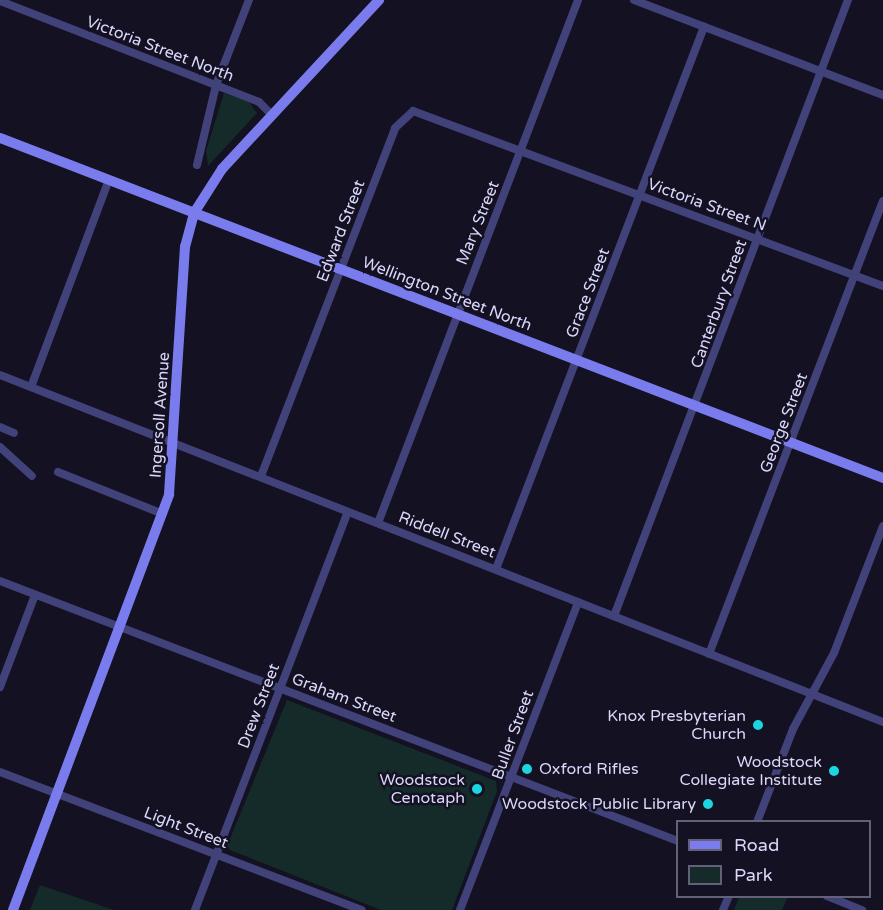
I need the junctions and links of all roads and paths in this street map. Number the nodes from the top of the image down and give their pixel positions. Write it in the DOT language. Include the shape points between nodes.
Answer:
graph roads {
  1 [pos="249,0"];
  2 [pos="379,0"];
  3 [pos="578,0"];
  4 [pos="634,0"];
  5 [pos="848,0"];
  6 [pos="0,1"];
  7 [pos="704,27"];
  8 [pos="820,71"];
  9 [pos="216,85"];
  10 [pos="883,95"];
  11 [pos="272,115"];
  12 [pos="0,138"];
  13 [pos="522,148"];
  14 [pos="197,165"];
  15 [pos="109,180"];
  16 [pos="641,195"];
  17 [pos="883,201"];
  18 [pos="194,213"];
  19 [pos="758,238"];
  20 [pos="341,269"];
  21 [pos="855,275"];
  22 [pos="883,286"];
  23 [pos="456,314"];
  24 [pos="576,359"];
  25 [pos="0,375"];
  26 [pos="31,387"];
  27 [pos="695,406"];
  28 [pos="0,427"];
  29 [pos="14,433"];
  30 [pos="174,442"];
  31 [pos="790,442"];
  32 [pos="0,447"];
  33 [pos="58,472"];
  34 [pos="32,476"];
  35 [pos="261,476"];
  36 [pos="883,478"];
  37 [pos="348,512"];
  38 [pos="163,514"];
  39 [pos="378,523"];
  40 [pos="883,526"];
  41 [pos="496,569"];
  42 [pos="0,581"];
  43 [pos="35,595"];
  44 [pos="578,602"];
  45 [pos="614,616"];
  46 [pos="121,627"];
  47 [pos="709,654"];
  48 [pos="0,687"];
  49 [pos="281,689"];
  50 [pos="812,695"];
  51 [pos="883,722"];
  52 [pos="0,771"];
  53 [pos="512,777"];
  54 [pos="58,794"];
  55 [pos="758,820"];
  56 [pos="676,840"];
  57 [pos="217,854"];
  58 [pos="830,898"];
  59 [pos="13,910"];
  60 [pos="195,910"];
  61 [pos="362,910"];
  62 [pos="460,910"];
  63 [pos="862,910"];
  1 -- 9 [label="street"];
  2 -- 11 [label="street, Ingersoll Avenue"];
  3 -- 13 [label="street, Mary Street"];
  4 -- 7 [label="street"];
  5 -- 8 [label="street, Canterbury Street"];
  6 -- 9 [label="street, Victoria Street North"];
  7 -- 8 [label="street"];
  7 -- 16 [label="street, Grace Street"];
  8 -- 10 [label="street"];
  8 -- 19 [label="street, Canterbury Street"];
  9 -- 11 [label="street, Victoria Street North" via="259,102"];
  9 -- 14 [label="street"];
  11 -- 18 [label="street, Ingersoll Avenue" via="216,176"];
  12 -- 15 [label="street, Wellington Street North"];
  13 -- 16 [label="street, Victoria Street N"];
  13 -- 20 [label="street, Edward Street" via="424,112 407,112 395,128"];
  13 -- 23 [label="street, Mary Street"];
  15 -- 18 [label="street, Wellington Street North"];
  15 -- 26 [label="street"];
  16 -- 19 [label="street, Victoria Street N"];
  16 -- 24 [label="street, Grace Street"];
  17 -- 21 [label="street, George Street"];
  18 -- 20 [label="street, Wellington Street North"];
  18 -- 30 [label="street, Ingersoll Avenue" via="185,247"];
  19 -- 21 [label="street, Victoria Street N"];
  19 -- 27 [label="street, Canterbury Street"];
  20 -- 23 [label="street, Wellington Street North"];
  20 -- 35 [label="street, Edward Street"];
  21 -- 22 [label="street, Victoria Street N"];
  21 -- 31 [label="street, George Street"];
  23 -- 24 [label="street, Wellington Street North"];
  23 -- 39 [label="street, Mary Street"];
  24 -- 27 [label="street, Wellington Street North"];
  24 -- 41 [label="street, Grace Street"];
  25 -- 26 [label="street, Riddell Street"];
  26 -- 30 [label="street, Riddell Street"];
  27 -- 31 [label="street, Wellington Street North"];
  27 -- 45 [label="street, Canterbury Street"];
  28 -- 29 [label="street"];
  30 -- 35 [label="street, Riddell Street"];
  30 -- 38 [label="street, Ingersoll Avenue"];
  31 -- 36 [label="street, Wellington Street North"];
  31 -- 47 [label="street, George Street"];
  32 -- 34 [label="street"];
  33 -- 38 [label="street"];
  35 -- 37 [label="street, Riddell Street"];
  37 -- 39 [label="street, Riddell Street"];
  37 -- 49 [label="street, Drew Street"];
  38 -- 46 [label="street, Ingersoll Avenue"];
  39 -- 41 [label="street, Riddell Street"];
  40 -- 50 [label="street" via="838,645"];
  41 -- 44 [label="street, Riddell Street"];
  42 -- 43 [label="street, Graham Street"];
  43 -- 46 [label="street, Graham Street"];
  43 -- 48 [label="street"];
  44 -- 45 [label="street, Riddell Street"];
  44 -- 53 [label="street, Buller Street"];
  45 -- 47 [label="street, Riddell Street"];
  46 -- 49 [label="street, Graham Street"];
  46 -- 54 [label="street, Ingersoll Avenue"];
  47 -- 50 [label="street, Riddell Street"];
  49 -- 53 [label="street, Graham Street"];
  49 -- 57 [label="street, Drew Street"];
  50 -- 51 [label="street, Riddell Street"];
  50 -- 55 [label="street"];
  52 -- 54 [label="street, Light Street"];
  53 -- 56 [label="street, Graham Street"];
  53 -- 62 [label="street, Buller Street"];
  54 -- 57 [label="street, Light Street"];
  54 -- 59 [label="street, Ingersoll Avenue"];
  57 -- 60 [label="street, Drew Street"];
  57 -- 61 [label="street, Light Street"];
  58 -- 63 [label="street"];
}
